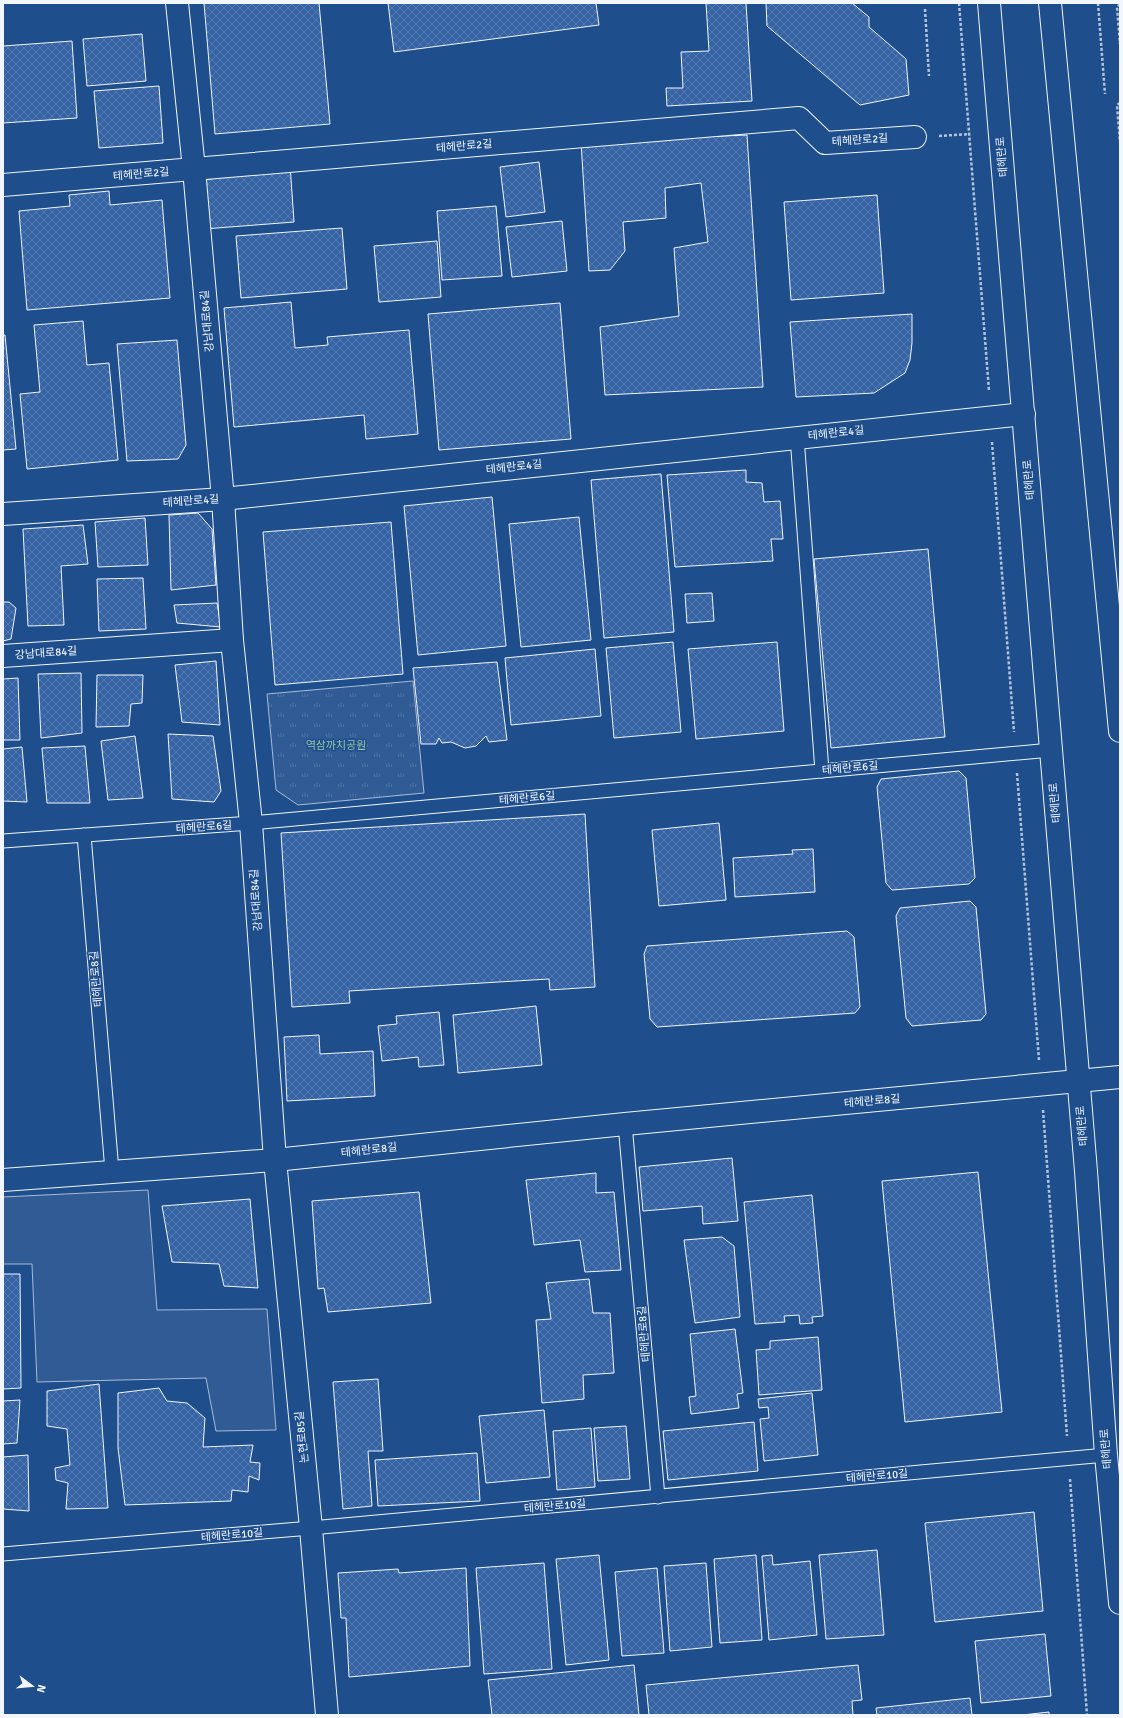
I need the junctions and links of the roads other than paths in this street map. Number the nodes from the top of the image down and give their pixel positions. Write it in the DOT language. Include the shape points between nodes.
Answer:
graph roads {
  1 [pos="177,3"];
  2 [pos="971,3"];
  3 [pos="1050,3"];
  4 [pos="1063,3"];
  5 [pos="990,11"];
  6 [pos="1055,60"];
  7 [pos="915,137"];
  8 [pos="194,169"];
  9 [pos="3,185"];
  10 [pos="1024,414"];
  11 [pos="797,437"];
  12 [pos="223,499"];
  13 [pos="3,514"];
  14 [pos="1114,602"];
  15 [pos="232,640"];
  16 [pos="3,656"];
  17 [pos="1120,731"];
  18 [pos="1051,750"];
  19 [pos="822,770"];
  20 [pos="251,823"];
  21 [pos="84,835"];
  22 [pos="3,841"];
  23 [pos="1120,1077"];
  24 [pos="1078,1081"];
  25 [pos="625,1124"];
  26 [pos="275,1160"];
  27 [pos="112,1170"];
  28 [pos="3,1180"];
  29 [pos="1106,1455"];
  30 [pos="658,1497"];
  31 [pos="311,1528"];
  32 [pos="3,1554"];
  33 [pos="1120,1603"];
  34 [pos="327,1715"];
  1 -- 8 [label="street, 강남대로84길"];
  2 -- 5 [label="street"];
  3 -- 6 [label="street"];
  4 -- 6 [label="street"];
  5 -- 10 [label="street, 테헤란로"];
  6 -- 14 [label="street"];
  7 -- 8 [label="street, 테헤란로2길" via="825,143 799,118"];
  8 -- 9 [label="street, 테헤란로2길"];
  8 -- 12 [label="street, 강남대로84길"];
  10 -- 11 [label="street, 테헤란로4길"];
  10 -- 18 [label="street, 테헤란로"];
  11 -- 12 [label="street, 테헤란로4길"];
  11 -- 19 [label="lane"];
  12 -- 13 [label="street, 테헤란로4길"];
  12 -- 15 [label="street, 강남대로84길"];
  14 -- 17 [label="street"];
  15 -- 16 [label="street, 강남대로84길"];
  15 -- 20 [label="street, 강남대로84길"];
  18 -- 19 [label="lane, 테헤란로6길"];
  18 -- 24 [label="street, 테헤란로"];
  19 -- 20 [label="lane, 테헤란로6길"];
  20 -- 21 [label="lane, 테헤란로6길"];
  20 -- 26 [label="street, 강남대로84길"];
  21 -- 22 [label="lane, 테헤란로6길"];
  21 -- 27 [label="lane, 테헤란로8길"];
  23 -- 24 [label="street, 테헤란로8길"];
  24 -- 25 [label="street, 테헤란로8길"];
  24 -- 29 [label="street, 테헤란로"];
  25 -- 26 [label="street, 테헤란로8길"];
  25 -- 30 [label="lane, 테헤란로8길"];
  26 -- 27 [label="street, 테헤란로8길"];
  26 -- 31 [label="street, 논현로85길"];
  27 -- 28 [label="street, 테헤란로8길"];
  29 -- 30 [label="lane, 테헤란로10길"];
  29 -- 33 [label="street, 테헤란로"];
  30 -- 31 [label="lane, 테헤란로10길"];
  31 -- 32 [label="lane, 테헤란로10길"];
  31 -- 34 [label="street, 논현로85길"];
}
